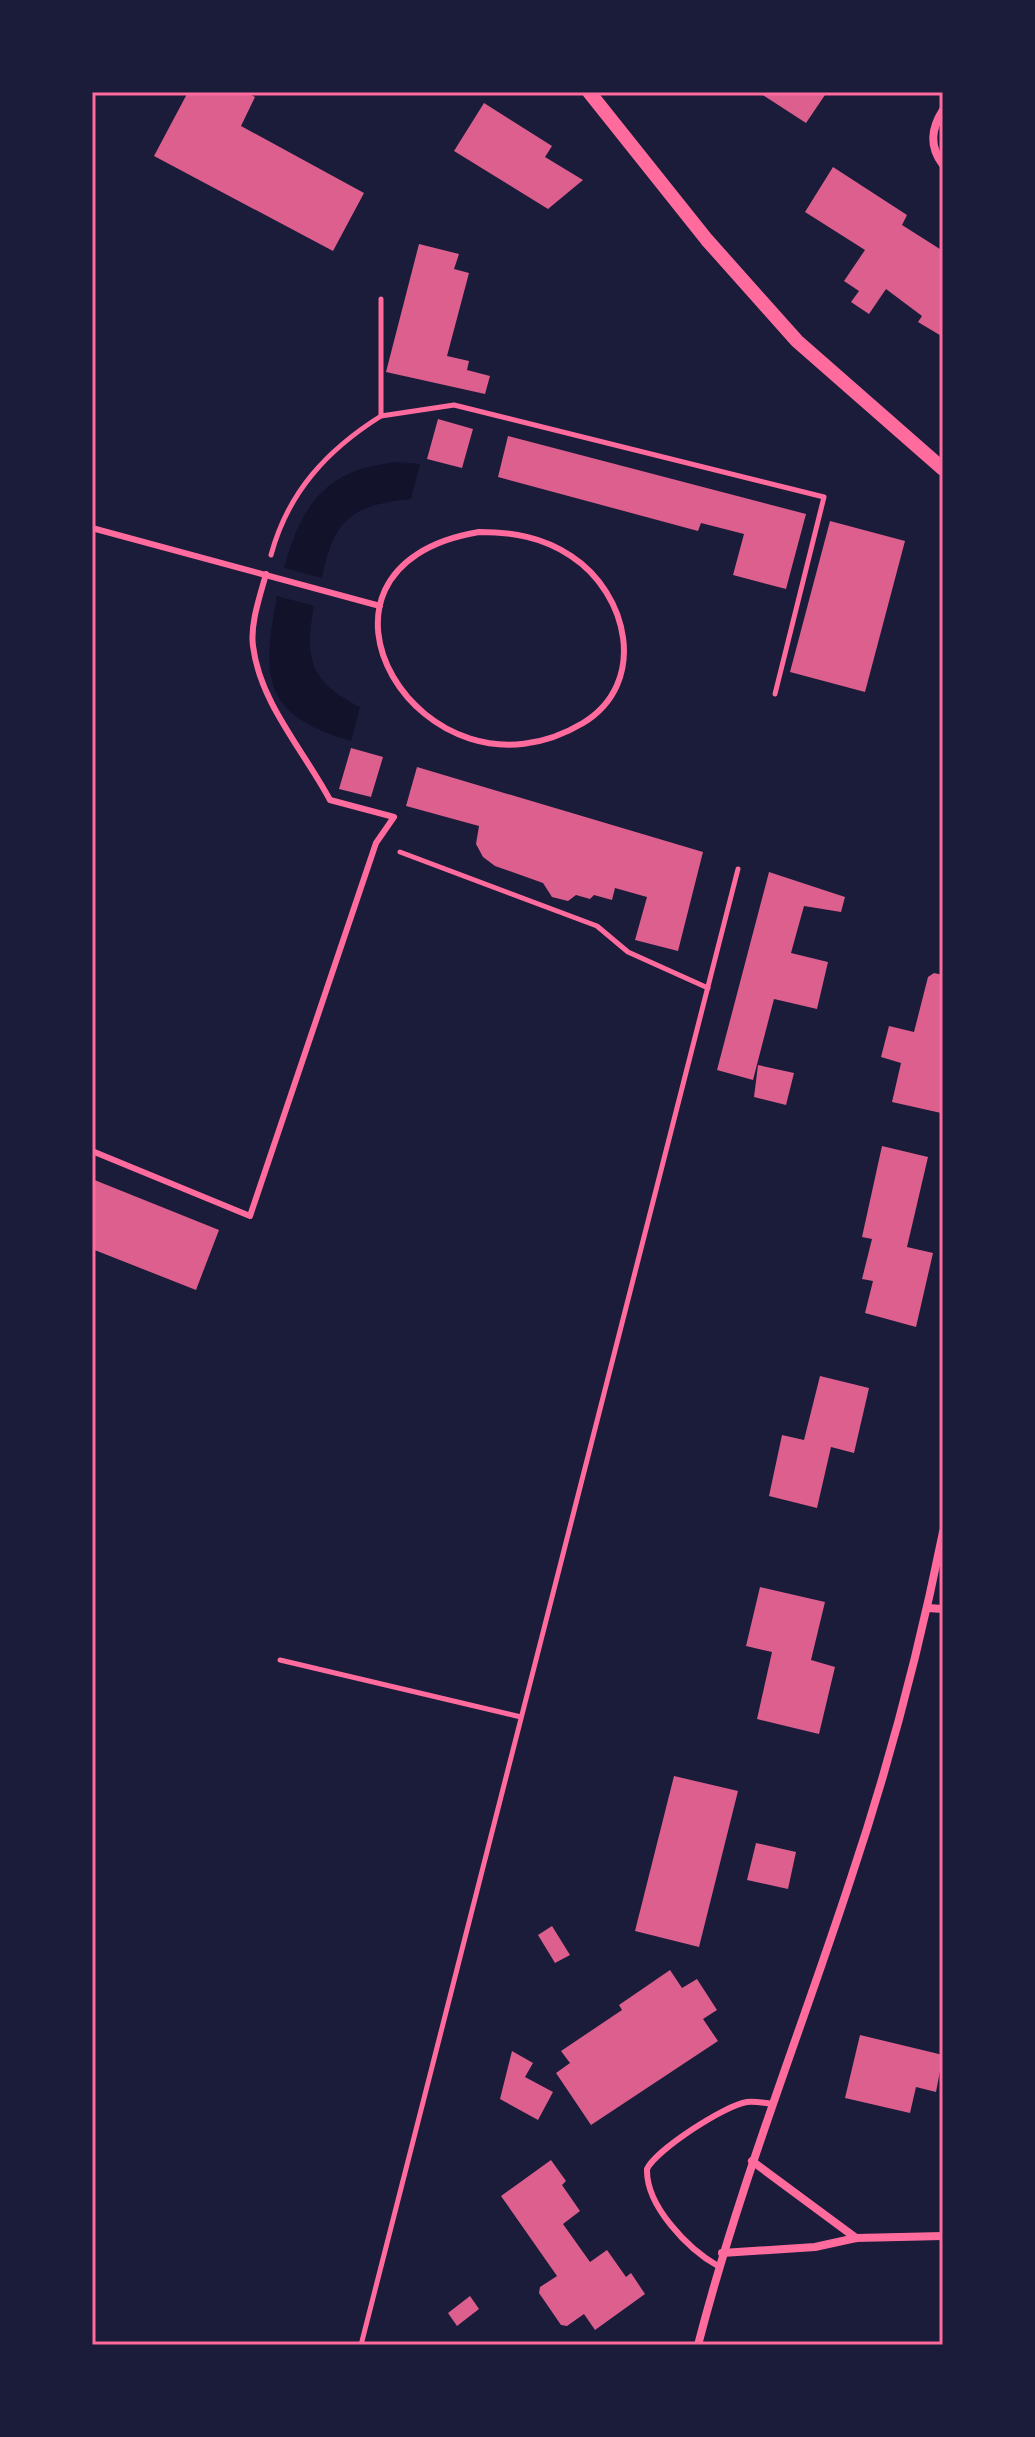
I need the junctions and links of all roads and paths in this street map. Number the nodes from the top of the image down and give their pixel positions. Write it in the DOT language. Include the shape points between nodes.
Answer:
graph roads {
  1 [pos="589,92"];
  2 [pos="943,110"];
  3 [pos="943,165"];
  4 [pos="381,299"];
  5 [pos="381,416"];
  6 [pos="943,469"];
  7 [pos="92,528"];
  8 [pos="266,574"];
  9 [pos="380,606"];
  10 [pos="775,694"];
  11 [pos="376,843"];
  12 [pos="738,869"];
  13 [pos="708,988"];
  14 [pos="92,1151"];
  15 [pos="943,1532"];
  16 [pos="928,1608"];
  17 [pos="943,1609"];
  18 [pos="280,1660"];
  19 [pos="521,1717"];
  20 [pos="773,2104"];
  21 [pos="752,2161"];
  22 [pos="943,2236"];
  23 [pos="856,2238"];
  24 [pos="722,2253"];
  25 [pos="718,2266"];
  26 [pos="361,2345"];
  27 [pos="698,2345"];
  1 -- 6 [label="street" via="707,240 797,341"];
  2 -- 3 [label="street" via="933,141"];
  4 -- 5 [label="path"];
  5 -- 8 [label="path" via="324,457 303,484 285,510"];
  5 -- 10 [label="path" via="454,405 824,497"];
  7 -- 8 [label="lane"];
  8 -- 9 [label="lane"];
  8 -- 11 [label="lane" via="252,644 261,677 330,800 394,817"];
  9 -- 9 [label="lane" via="379,647 397,687 431,719 474,739 523,743 568,731 603,705 622,668 623,627 605,588 572,556 527,536 479,532 434,544 399,570"];
  11 -- 13 [label="path" via="597,926 628,952"];
  11 -- 14 [label="lane" via="250,1216"];
  12 -- 13 [label="path"];
  13 -- 19 [label="path"];
  15 -- 16 [label="street"];
  16 -- 17 [label="street"];
  16 -- 20 [label="street" via="853,1874"];
  18 -- 19 [label="path"];
  19 -- 26 [label="path"];
  20 -- 21 [label="street"];
  20 -- 25 [label="lane" via="746,2102 725,2110 659,2153 647,2169 650,2186 681,2240"];
  21 -- 23 [label="street"];
  21 -- 24 [label="street"];
  22 -- 23 [label="street"];
  23 -- 24 [label="street" via="815,2247"];
  24 -- 25 [label="street"];
  25 -- 27 [label="street"];
}
